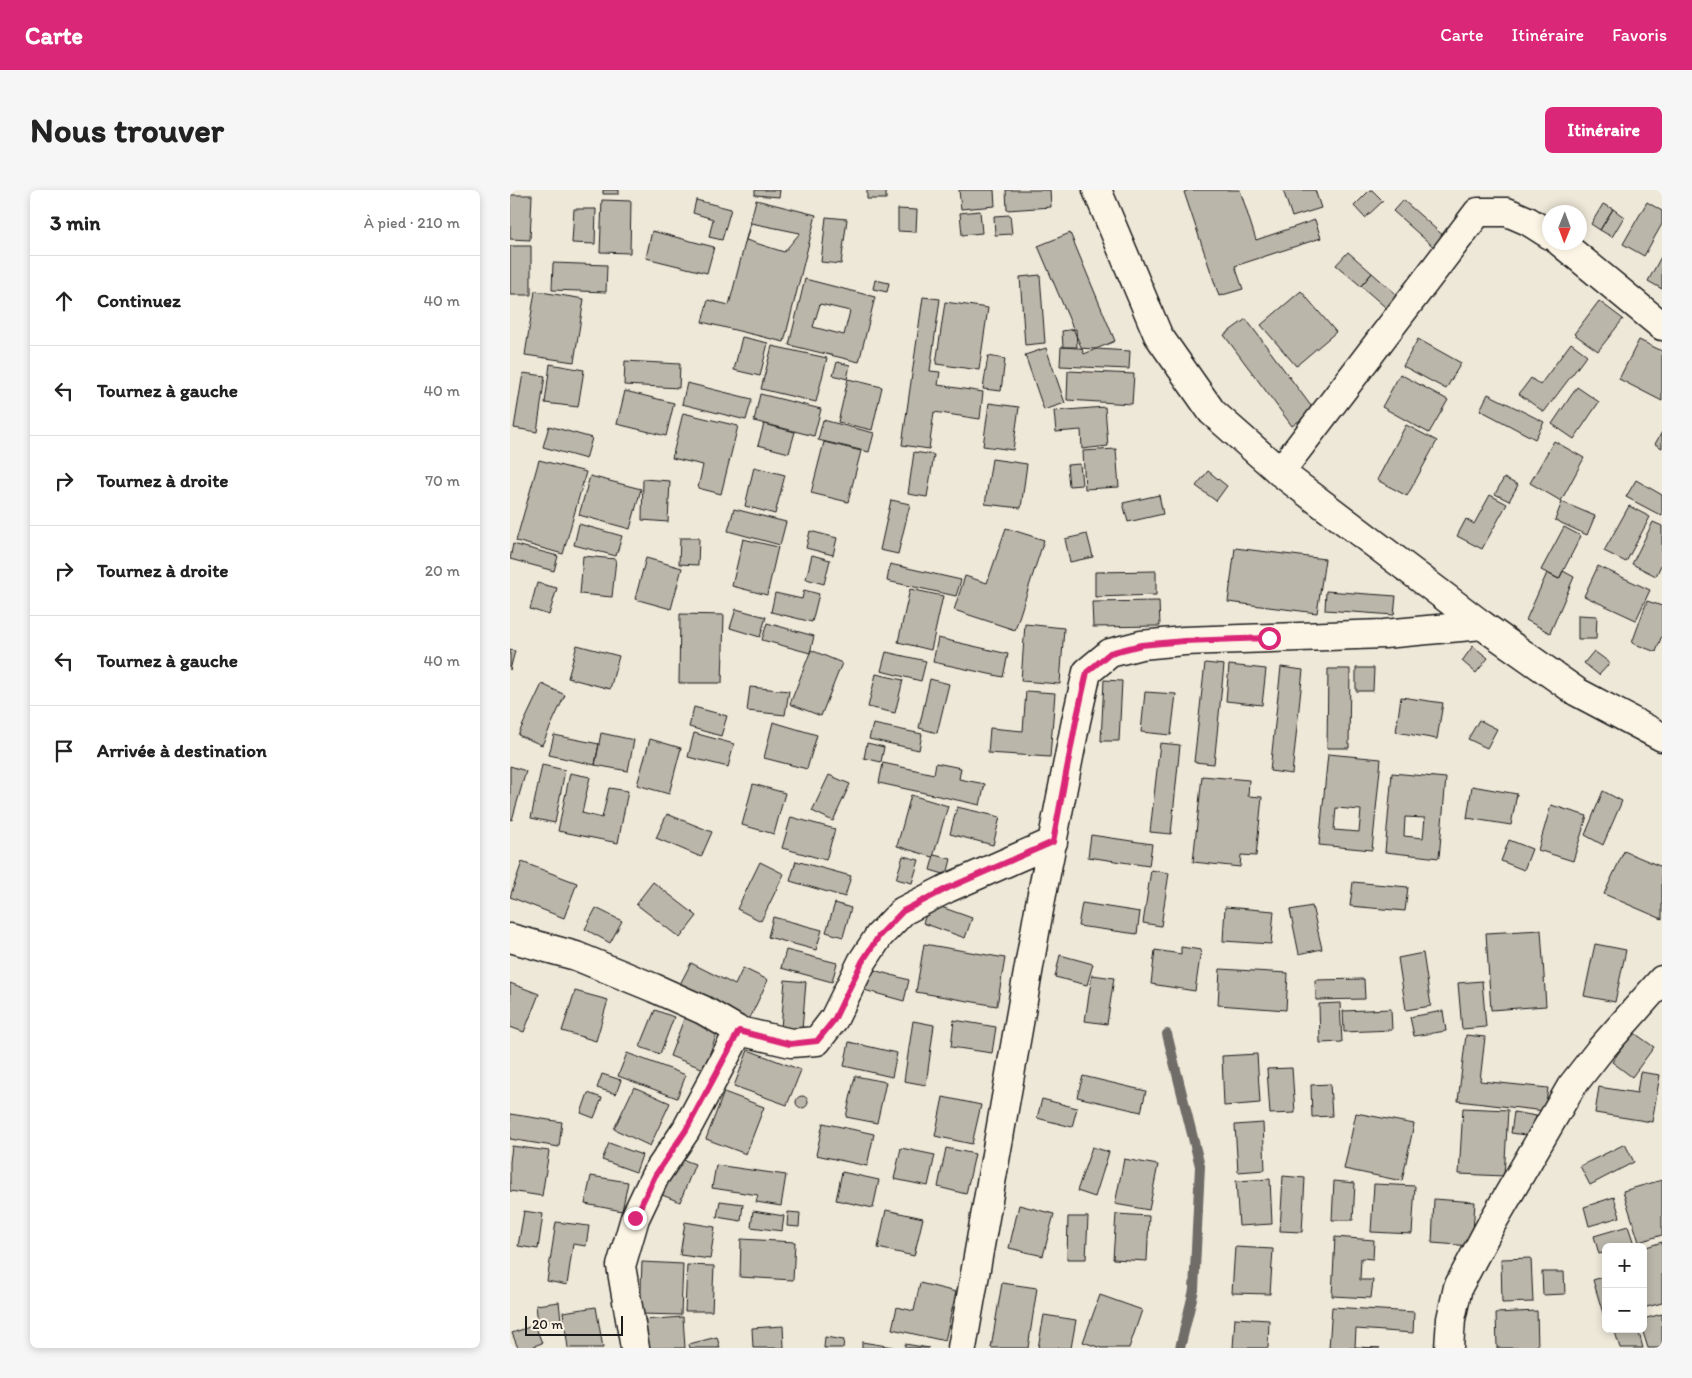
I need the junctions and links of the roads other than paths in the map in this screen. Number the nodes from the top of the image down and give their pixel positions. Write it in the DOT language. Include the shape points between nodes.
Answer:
graph roads {
  1 [pos="1097,190"];
  2 [pos="1542,230"];
  3 [pos="1570,250"];
  4 [pos="1662,326"];
  5 [pos="1280,472"];
  6 [pos="1482,625"];
  7 [pos="1662,737"];
  8 [pos="1053,842"];
  9 [pos="510,938"];
  10 [pos="1662,980"];
  11 [pos="739,1031"];
  12 [pos="635,1348"];
  13 [pos="962,1348"];
  14 [pos="1450,1348"];
  1 -- 5 [label="main road" via="1158,335 1212,412"];
  2 -- 5 [label="main road" via="1507,212 1478,212"];
  3 -- 4 [label="main road"];
  5 -- 6 [label="main road"];
  6 -- 7 [label="main road" via="1577,692"];
  6 -- 8 [label="main road" via="1384,634 1184,641 1141,645 1110,653 1087,672"];
  8 -- 11 [label="main road" via="903,911 879,936 862,962 834,1020 817,1041 790,1044"];
  8 -- 13 [label="main road"];
  9 -- 11 [label="main road" via="576,956 703,1010"];
  10 -- 14 [label="main road" via="1571,1087 1492,1223 1458,1288 1451,1319"];
  11 -- 12 [label="main road" via="686,1130 655,1176 635,1218 621,1266"];
}
